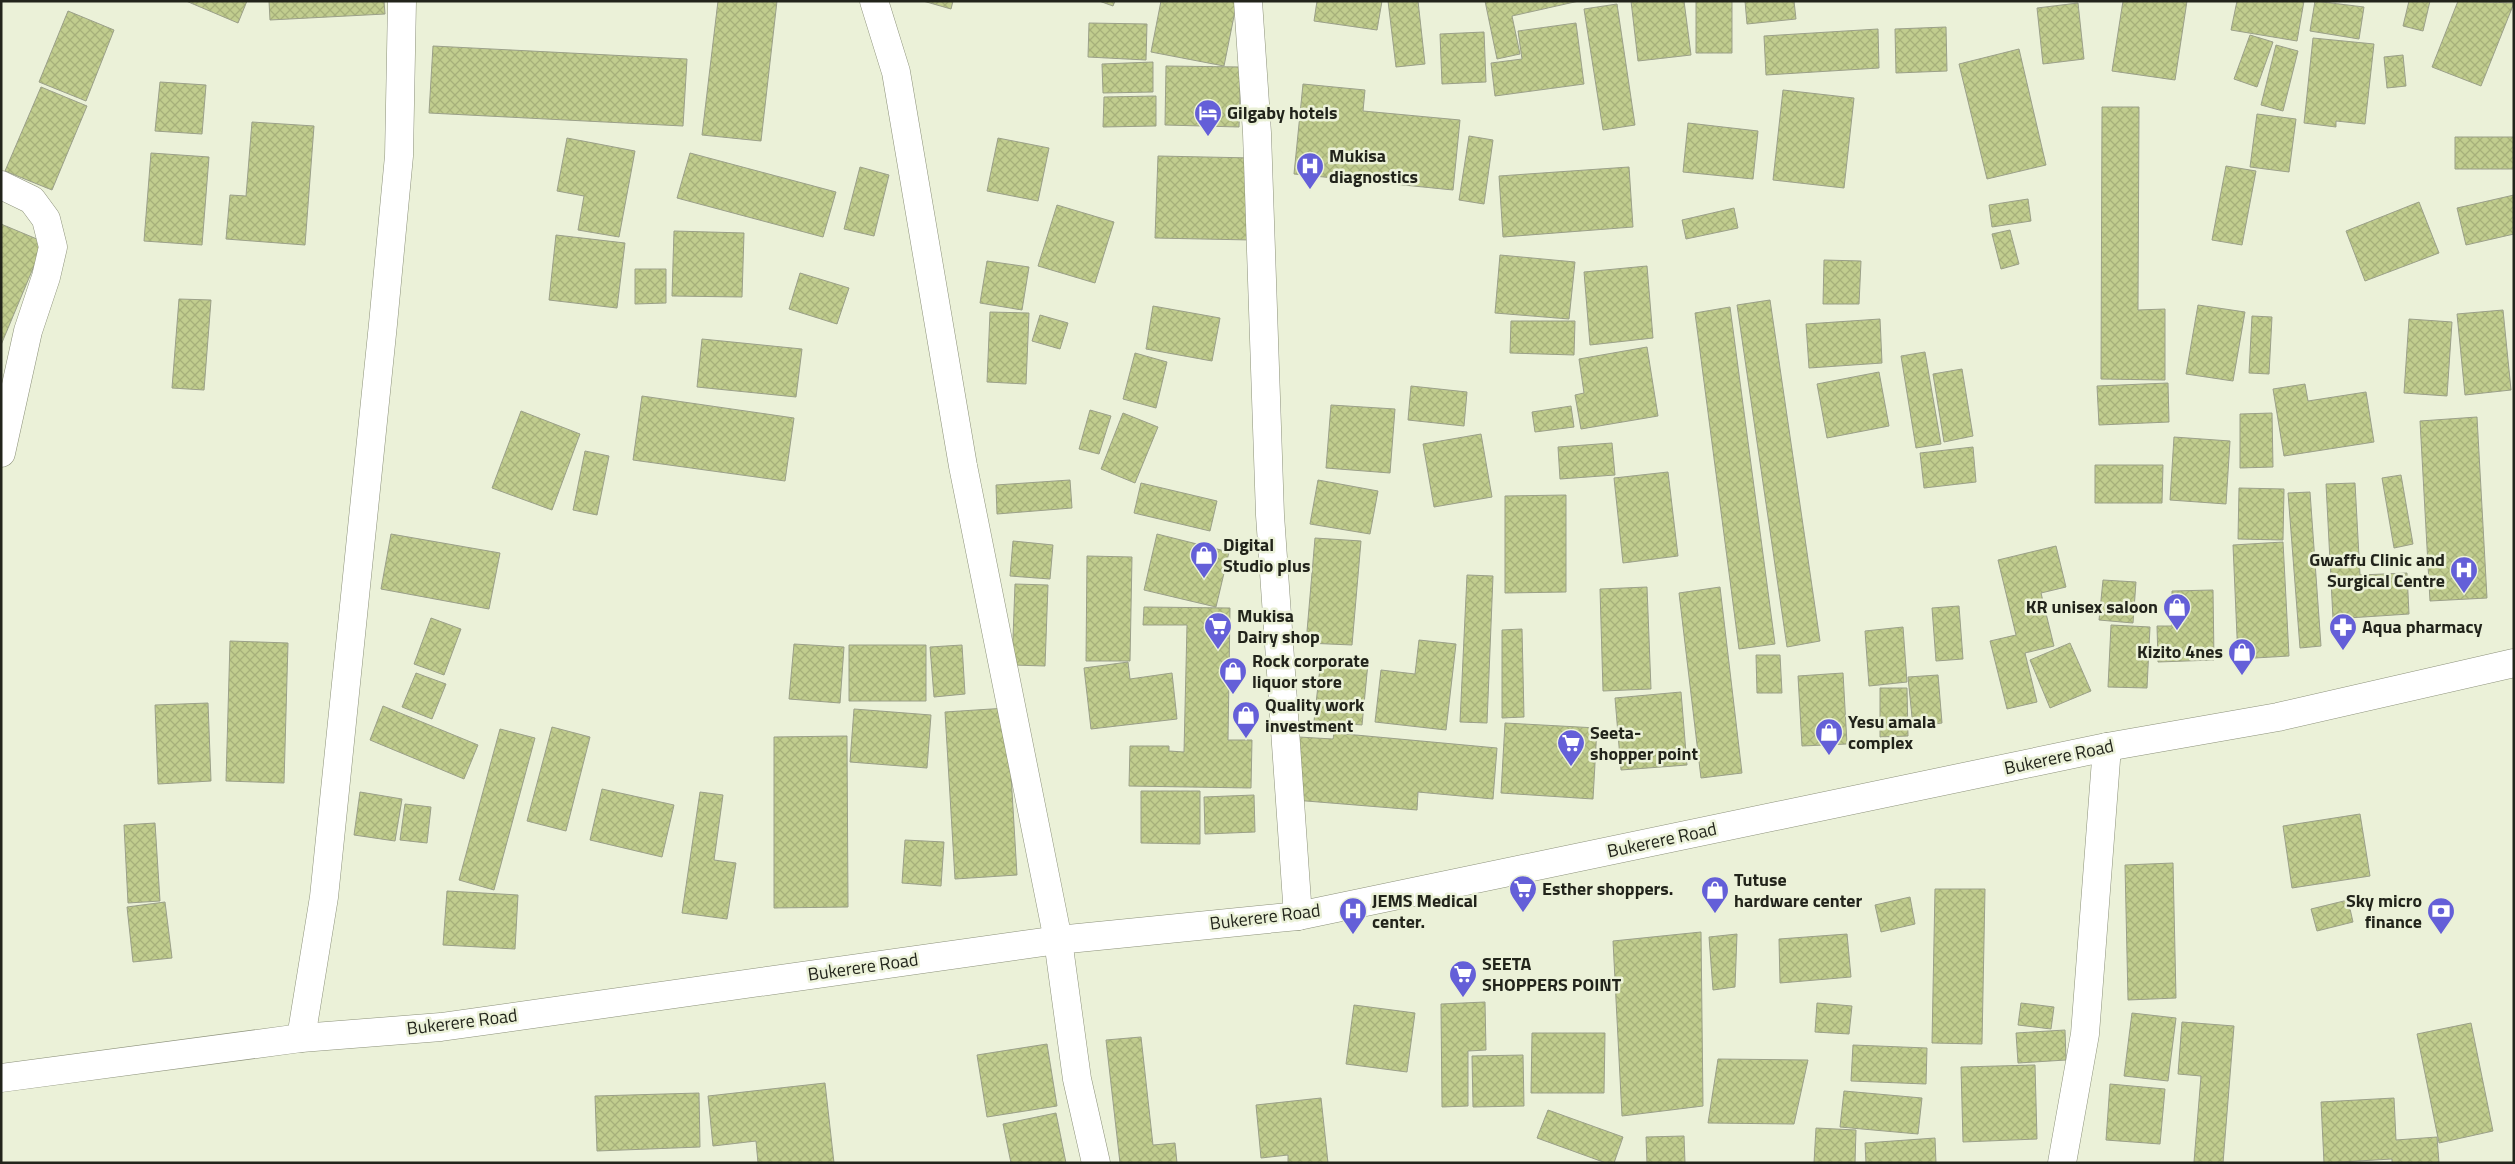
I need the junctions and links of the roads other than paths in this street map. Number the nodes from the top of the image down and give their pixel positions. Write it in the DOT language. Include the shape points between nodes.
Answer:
graph roads {
  1 [pos="402,1"];
  2 [pos="874,1"];
  3 [pos="1248,1"];
  4 [pos="1,185"];
  5 [pos="1,453"];
  6 [pos="2514,663"];
  7 [pos="2107,746"];
  8 [pos="1298,916"];
  9 [pos="1058,940"];
  10 [pos="301,1038"];
  11 [pos="1,1078"];
  12 [pos="1096,1163"];
  13 [pos="2062,1163"];
  1 -- 10 [label="street" via="399,156 383,324 324,897"];
  2 -- 9 [label="street" via="896,72 963,466"];
  3 -- 8 [label="street" via="1257,133 1270,516"];
  4 -- 5 [label="street" via="32,200 46,219 53,247 28,331"];
  6 -- 7 [label="street, Bukerere Road" via="2278,716"];
  7 -- 8 [label="street, Bukerere Road"];
  7 -- 13 [label="street" via="2084,1034"];
  8 -- 9 [label="street, Bukerere Road"];
  9 -- 10 [label="street, Bukerere Road" via="441,1027"];
  9 -- 12 [label="street" via="1077,1079"];
  10 -- 11 [label="street, Bukerere Road"];
}
